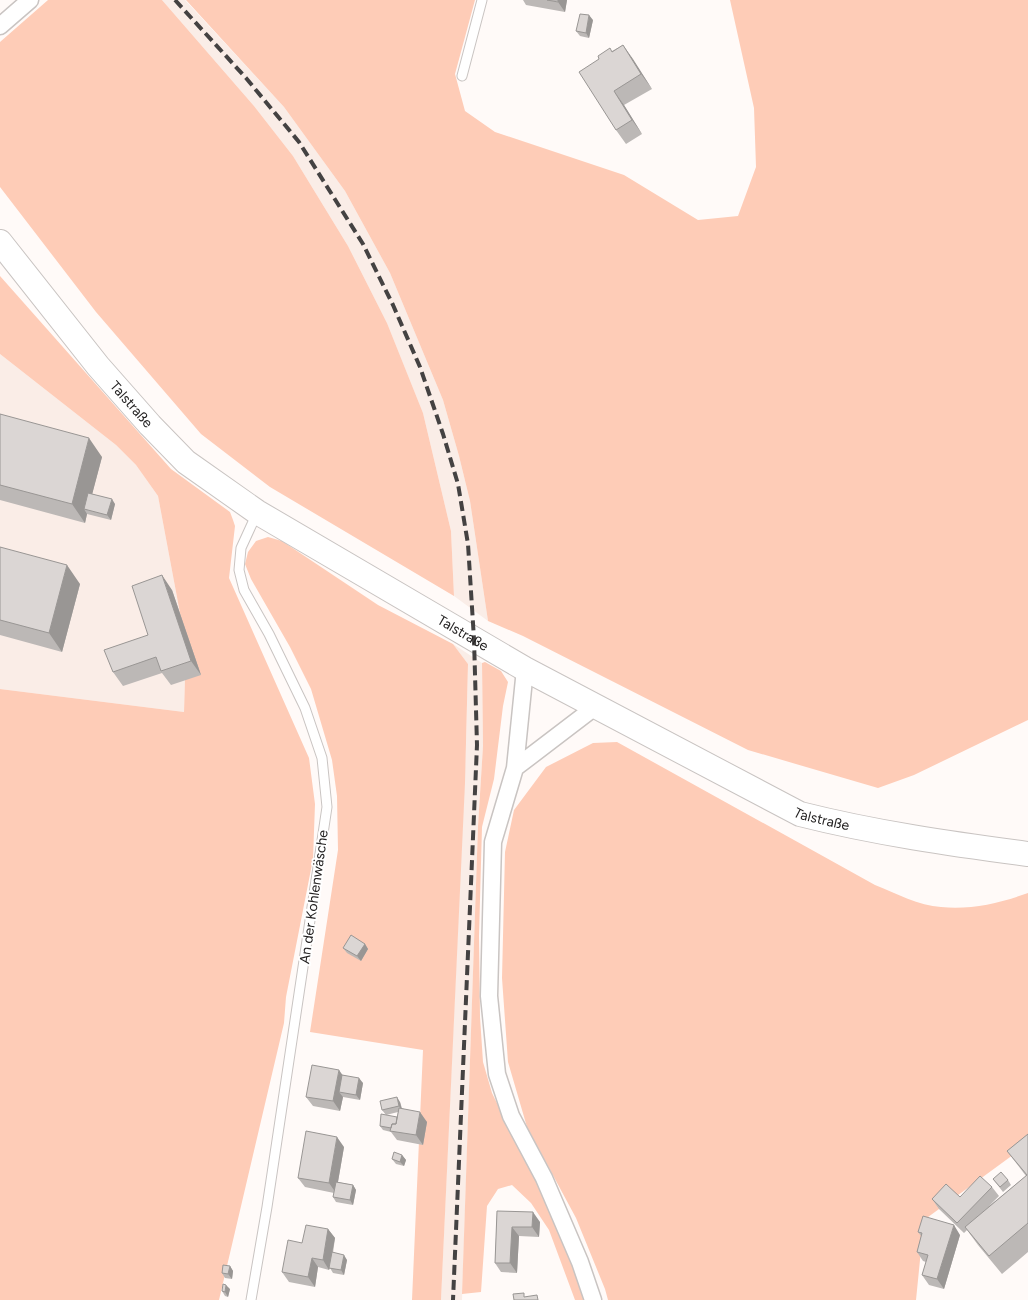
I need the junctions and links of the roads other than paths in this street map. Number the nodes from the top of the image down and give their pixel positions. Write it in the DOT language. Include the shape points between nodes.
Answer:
graph roads {
  1 [pos="30,0"];
  2 [pos="482,0"];
  3 [pos="0,26"];
  4 [pos="462,76"];
  5 [pos="0,242"];
  6 [pos="257,512"];
  7 [pos="524,669"];
  8 [pos="596,707"];
  9 [pos="515,768"];
  10 [pos="1028,854"];
  11 [pos="251,1300"];
  12 [pos="593,1300"];
  1 -- 3 [label="street"];
  2 -- 4 [label="lane"];
  5 -- 6 [label="street, Talstraße" via="150,426 186,462"];
  6 -- 7 [label="street, Talstraße"];
  6 -- 11 [label="lane, An der Kohlenwäsche" via="241,548 239,570 244,590 305,708 322,758 327,807"];
  7 -- 8 [label="street, Talstraße"];
  7 -- 9 [label="street"];
  8 -- 9 [label="street"];
  8 -- 10 [label="street, Talstraße" via="800,814 920,839"];
  9 -- 12 [label="street" via="492,842 488,996 497,1074 511,1116 544,1178"];
}
